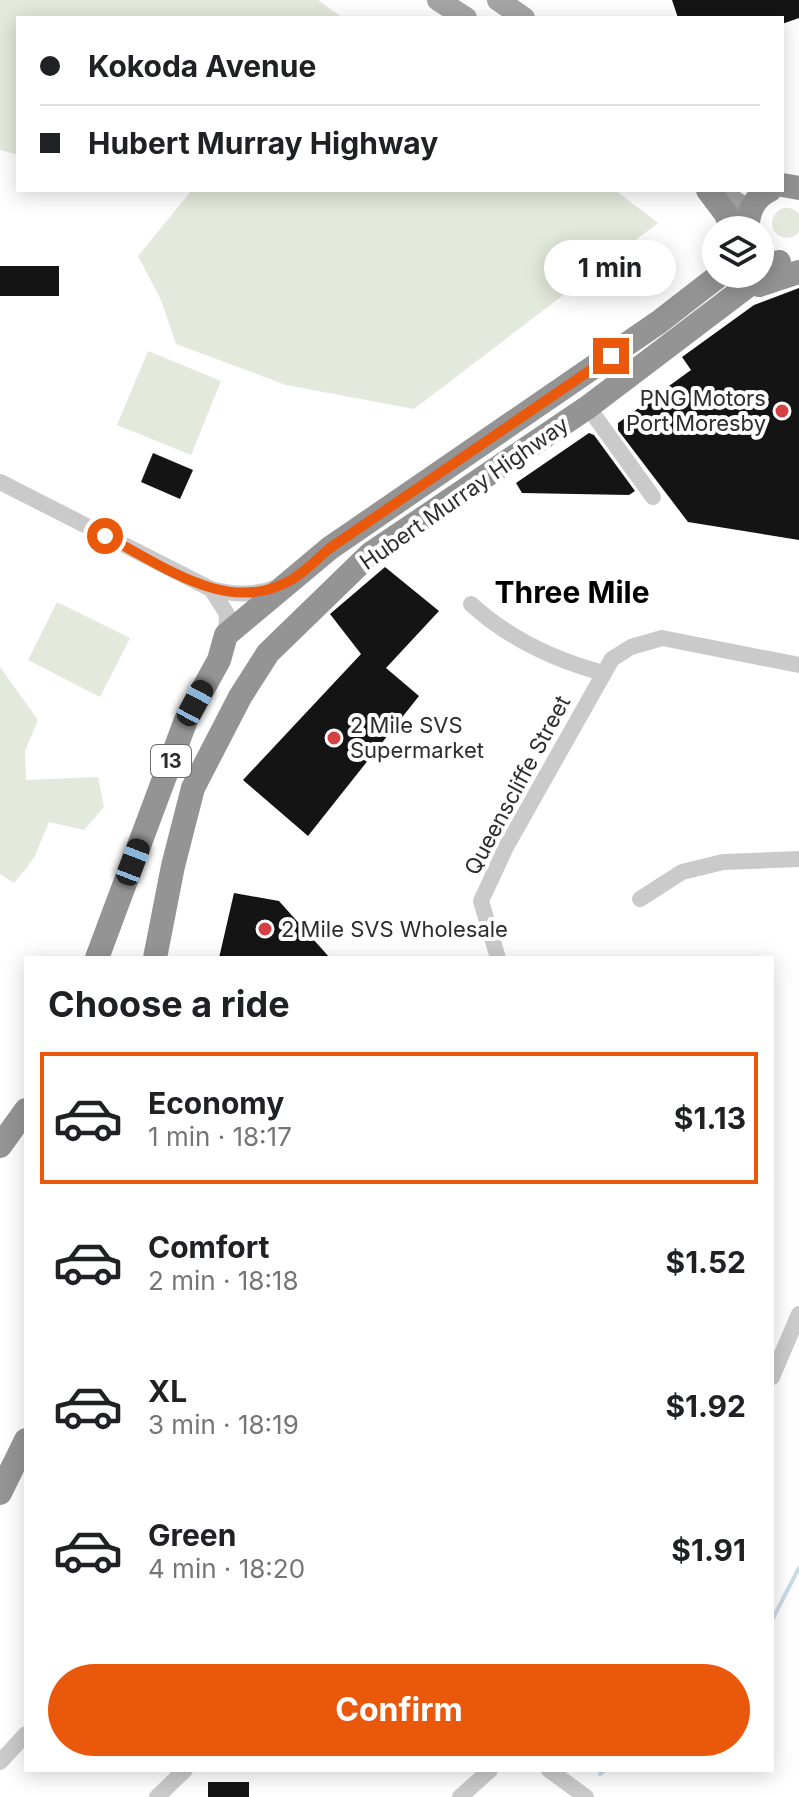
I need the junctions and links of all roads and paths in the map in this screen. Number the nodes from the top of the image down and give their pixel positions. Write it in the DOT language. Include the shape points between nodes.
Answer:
graph roads {
  1 [pos="438,0"];
  2 [pos="498,0"];
  3 [pos="463,16"];
  4 [pos="521,16"];
  5 [pos="710,192"];
  6 [pos="720,192"];
  7 [pos="767,192"];
  8 [pos="727,216"];
  9 [pos="744,216"];
  10 [pos="750,216"];
  11 [pos="784,261"];
  12 [pos="702,278"];
  13 [pos="703,288"];
  14 [pos="659,322"];
  15 [pos="588,407"];
  16 [pos="0,482"];
  17 [pos="653,497"];
  18 [pos="293,579"];
  19 [pos="211,589"];
  20 [pos="471,604"];
  21 [pos="226,635"];
  22 [pos="799,665"];
  23 [pos="603,673"];
  24 [pos="799,859"];
  25 [pos="640,899"];
  26 [pos="98,956"];
  27 [pos="155,956"];
  28 [pos="497,956"];
  29 [pos="24,1113"];
  30 [pos="0,1146"];
  31 [pos="799,1314"];
  32 [pos="774,1372"];
  33 [pos="24,1444"];
  34 [pos="0,1493"];
  35 [pos="24,1736"];
  36 [pos="0,1762"];
  37 [pos="183,1772"];
  38 [pos="488,1772"];
  39 [pos="552,1772"];
  40 [pos="157,1797"];
  41 [pos="460,1797"];
  42 [pos="586,1797"];
  1 -- 3 [label="main road"];
  2 -- 4 [label="main road"];
  5 -- 8 [label="highway"];
  6 -- 9 [label="main road"];
  7 -- 10 [label="highway" via="755,201"];
  11 -- 15 [label="highway, Hubert Murray Highway / 13"];
  12 -- 14 [label="highway"];
  13 -- 14 [label="highway, Hubert Murray Highway / 13"];
  14 -- 18 [label="highway, Hubert Murray Highway / 13" via="330,548"];
  15 -- 17 [label="street"];
  15 -- 27 [label="highway, Hubert Murray Highway / 13" via="370,554 268,653 193,788"];
  16 -- 19 [label="street"];
  18 -- 19 [label="street" via="255,594"];
  18 -- 21 [label="highway, Hubert Murray Highway / 13"];
  19 -- 21 [label="street" via="227,614"];
  20 -- 23 [label="street" via="494,624 566,663"];
  21 -- 26 [label="highway, Hubert Murray Highway / 13" via="219,660 186,720"];
  22 -- 23 [label="street, Queenscliffe Street" via="662,638 631,647 612,659"];
  23 -- 28 [label="street, Queenscliffe Street" via="481,901"];
  24 -- 25 [label="street" via="723,862 682,872"];
  29 -- 30 [label="highway"];
  31 -- 32 [label="street"];
  33 -- 34 [label="highway"];
  35 -- 36 [label="street"];
  37 -- 40 [label="street"];
  38 -- 41 [label="street"];
  39 -- 42 [label="street"];
}
